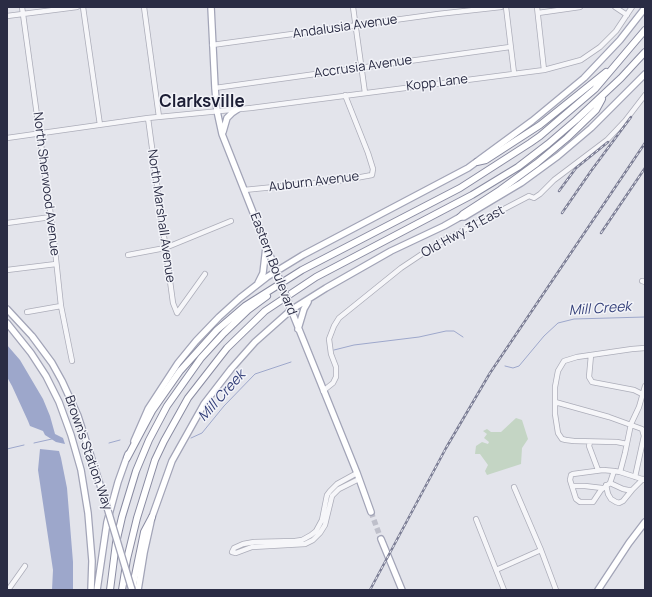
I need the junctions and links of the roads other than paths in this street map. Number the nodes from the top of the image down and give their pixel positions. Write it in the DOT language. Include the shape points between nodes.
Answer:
graph roads {
  1 [pos="22,7"];
  2 [pos="77,7"];
  3 [pos="83,7"];
  4 [pos="144,7"];
  5 [pos="211,7"];
  6 [pos="353,7"];
  7 [pos="501,7"];
  8 [pos="506,7"];
  9 [pos="537,7"];
  10 [pos="580,7"];
  11 [pos="615,7"];
  12 [pos="632,7"];
  13 [pos="645,8"];
  14 [pos="538,13"];
  15 [pos="23,15"];
  16 [pos="7,16"];
  17 [pos="627,16"];
  18 [pos="356,26"];
  19 [pos="645,30"];
  20 [pos="212,45"];
  21 [pos="510,47"];
  22 [pos="645,52"];
  23 [pos="618,62"];
  24 [pos="361,68"];
  25 [pos="544,70"];
  26 [pos="514,73"];
  27 [pos="645,74"];
  28 [pos="215,88"];
  29 [pos="365,93"];
  30 [pos="606,94"];
  31 [pos="345,95"];
  32 [pos="645,95"];
  33 [pos="238,109"];
  34 [pos="217,111"];
  35 [pos="159,117"];
  36 [pos="148,118"];
  37 [pos="100,125"];
  38 [pos="40,133"];
  39 [pos="222,134"];
  40 [pos="7,138"];
  41 [pos="477,162"];
  42 [pos="244,190"];
  43 [pos="51,217"];
  44 [pos="460,217"];
  45 [pos="231,222"];
  46 [pos="7,223"];
  47 [pos="266,246"];
  48 [pos="166,248"];
  49 [pos="128,255"];
  50 [pos="56,264"];
  51 [pos="7,270"];
  52 [pos="302,270"];
  53 [pos="277,272"];
  54 [pos="205,274"];
  55 [pos="256,285"];
  56 [pos="310,298"];
  57 [pos="61,306"];
  58 [pos="290,308"];
  59 [pos="7,309"];
  60 [pos="27,312"];
  61 [pos="7,323"];
  62 [pos="298,329"];
  63 [pos="645,348"];
  64 [pos="590,355"];
  65 [pos="72,361"];
  66 [pos="645,386"];
  67 [pos="323,391"];
  68 [pos="642,394"];
  69 [pos="555,402"];
  70 [pos="631,424"];
  71 [pos="590,442"];
  72 [pos="627,444"];
  73 [pos="127,458"];
  74 [pos="598,470"];
  75 [pos="614,471"];
  76 [pos="620,472"];
  77 [pos="358,476"];
  78 [pos="635,477"];
  79 [pos="644,479"];
  80 [pos="572,486"];
  81 [pos="606,486"];
  82 [pos="514,487"];
  83 [pos="632,490"];
  84 [pos="371,512"];
  85 [pos="152,517"];
  86 [pos="476,519"];
  87 [pos="645,522"];
  88 [pos="381,538"];
  89 [pos="541,550"];
  90 [pos="25,566"];
  91 [pos="496,570"];
  92 [pos="8,590"];
  93 [pos="91,590"];
  94 [pos="97,590"];
  95 [pos="110,590"];
  96 [pos="122,590"];
  97 [pos="132,590"];
  98 [pos="138,590"];
  99 [pos="402,590"];
  100 [pos="504,590"];
  101 [pos="556,590"];
  102 [pos="598,590"];
  1 -- 15 [label="street, North Sherwood Avenue"];
  2 -- 15 [label="street"];
  3 -- 37 [label="street"];
  4 -- 35 [label="street"];
  5 -- 20 [label="main road, Eastern Boulevard"];
  6 -- 18 [label="street"];
  7 -- 18 [label="street, Andalusia Avenue"];
  8 -- 21 [label="street"];
  9 -- 14 [label="street"];
  10 -- 14 [label="street"];
  11 -- 17 [label="street"];
  12 -- 17 [label="street, Kopp Lane"];
  13 -- 41 [label="main road" via="620,40 584,78"];
  14 -- 25 [label="street"];
  15 -- 16 [label="street"];
  15 -- 38 [label="street, North Sherwood Avenue"];
  17 -- 25 [label="street, Kopp Lane" via="609,39 590,55"];
  18 -- 20 [label="street, Andalusia Avenue"];
  18 -- 24 [label="street"];
  19 -- 23 [label="highway"];
  20 -- 28 [label="main road, Eastern Boulevard"];
  21 -- 24 [label="street, Accrusia Avenue"];
  21 -- 26 [label="street"];
  22 -- 30 [label="highway"];
  23 -- 41 [label="highway" via="540,125 486,160"];
  23 -- 52 [label="highway" via="578,104 540,136 505,160 460,188"];
  24 -- 28 [label="street, Accrusia Avenue"];
  24 -- 29 [label="street"];
  25 -- 26 [label="street, Kopp Lane"];
  26 -- 29 [label="street, Kopp Lane"];
  27 -- 44 [label="main road" via="591,128 558,156 486,205"];
  28 -- 34 [label="main road, Eastern Boulevard"];
  29 -- 31 [label="street, Kopp Lane"];
  30 -- 44 [label="highway" via="596,110 567,138 537,163"];
  30 -- 96 [label="highway" via="518,167 472,195 316,277 265,311 227,348 188,398 155,460 140,507"];
  31 -- 33 [label="street, Kopp Lane"];
  31 -- 42 [label="street, Auburn Avenue" via="368,153 373,169 372,175"];
  32 -- 67 [label="street, Old Hwy 31 East" via="607,140 554,180 540,194 534,198 529,196 437,244 401,268 339,318 329,339 336,377"];
  33 -- 34 [label="street, Kopp Lane"];
  33 -- 39 [label="main road" via="227,118"];
  34 -- 35 [label="street, Kopp Lane"];
  34 -- 39 [label="main road, Eastern Boulevard"];
  35 -- 36 [label="street, Kopp Lane"];
  36 -- 37 [label="street, Kopp Lane"];
  36 -- 48 [label="street, North Marshall Avenue"];
  37 -- 38 [label="street, Kopp Lane"];
  38 -- 40 [label="street, Kopp Lane"];
  38 -- 43 [label="street, North Sherwood Avenue"];
  39 -- 42 [label="main road, Eastern Boulevard"];
  41 -- 53 [label="main road" via="303,255"];
  42 -- 47 [label="main road, Eastern Boulevard"];
  43 -- 46 [label="street"];
  43 -- 50 [label="street, North Sherwood Avenue"];
  44 -- 56 [label="main road" via="391,251"];
  45 -- 48 [label="street"];
  47 -- 53 [label="main road, Eastern Boulevard"];
  47 -- 55 [label="main road" via="263,273"];
  48 -- 49 [label="street"];
  48 -- 54 [label="street, North Marshall Avenue" via="173,303 177,313"];
  50 -- 51 [label="street"];
  50 -- 57 [label="street, North Sherwood Avenue"];
  52 -- 73 [label="highway" via="245,306 200,348 164,392"];
  52 -- 95 [label="highway" via="248,310 224,333 201,358 168,406 149,440 129,492 116,543"];
  53 -- 55 [label="main road"];
  53 -- 58 [label="main road, Eastern Boulevard, bridge"];
  55 -- 73 [label="main road" via="219,316 178,363 148,409"];
  56 -- 58 [label="main road"];
  56 -- 62 [label="main road"];
  57 -- 60 [label="street"];
  57 -- 65 [label="street, North Sherwood Avenue"];
  58 -- 62 [label="main road, Eastern Boulevard"];
  58 -- 85 [label="main road" via="255,342 204,404 172,461"];
  59 -- 97 [label="main road, Brown's Station Way, bridge" via="52,363 78,416"];
  61 -- 93 [label="main road, Brown's Station Way" via="46,376 71,435 81,470 88,513 92,561"];
  62 -- 67 [label="main road, Eastern Boulevard"];
  63 -- 64 [label="street"];
  64 -- 68 [label="street" via="589,377 592,382 634,390"];
  64 -- 69 [label="street" via="568,359 561,365 555,387"];
  66 -- 68 [label="street"];
  67 -- 77 [label="main road, Eastern Boulevard"];
  68 -- 70 [label="street"];
  69 -- 70 [label="street"];
  69 -- 71 [label="street" via="556,423 562,438"];
  70 -- 72 [label="street"];
  70 -- 78 [label="street" via="640,427 644,432"];
  71 -- 72 [label="street"];
  71 -- 74 [label="street" via="589,446"];
  72 -- 76 [label="street"];
  73 -- 94 [label="main road" via="107,522"];
  74 -- 75 [label="street"];
  74 -- 80 [label="street" via="573,474 570,480"];
  75 -- 76 [label="street"];
  75 -- 81 [label="street"];
  76 -- 78 [label="street"];
  77 -- 77 [label="street" via="337,484 330,490 322,520 311,535 295,541 243,544 234,548 232,552 252,547 304,544 313,540 325,525 332,496"];
  77 -- 84 [label="main road, Eastern Boulevard"];
  78 -- 79 [label="street"];
  79 -- 83 [label="street"];
  80 -- 81 [label="street"];
  80 -- 81 [label="street" via="576,499 580,502 593,502"];
  81 -- 83 [label="street"];
  81 -- 83 [label="street" via="611,499 619,503"];
  82 -- 89 [label="street"];
  85 -- 97 [label="highway" via="144,532"];
  85 -- 98 [label="main road"];
  86 -- 91 [label="street"];
  87 -- 102 [label="main road"];
  88 -- 99 [label="main road"];
  89 -- 91 [label="street"];
  89 -- 101 [label="street"];
  90 -- 92 [label="street"];
  91 -- 100 [label="street"];
}
